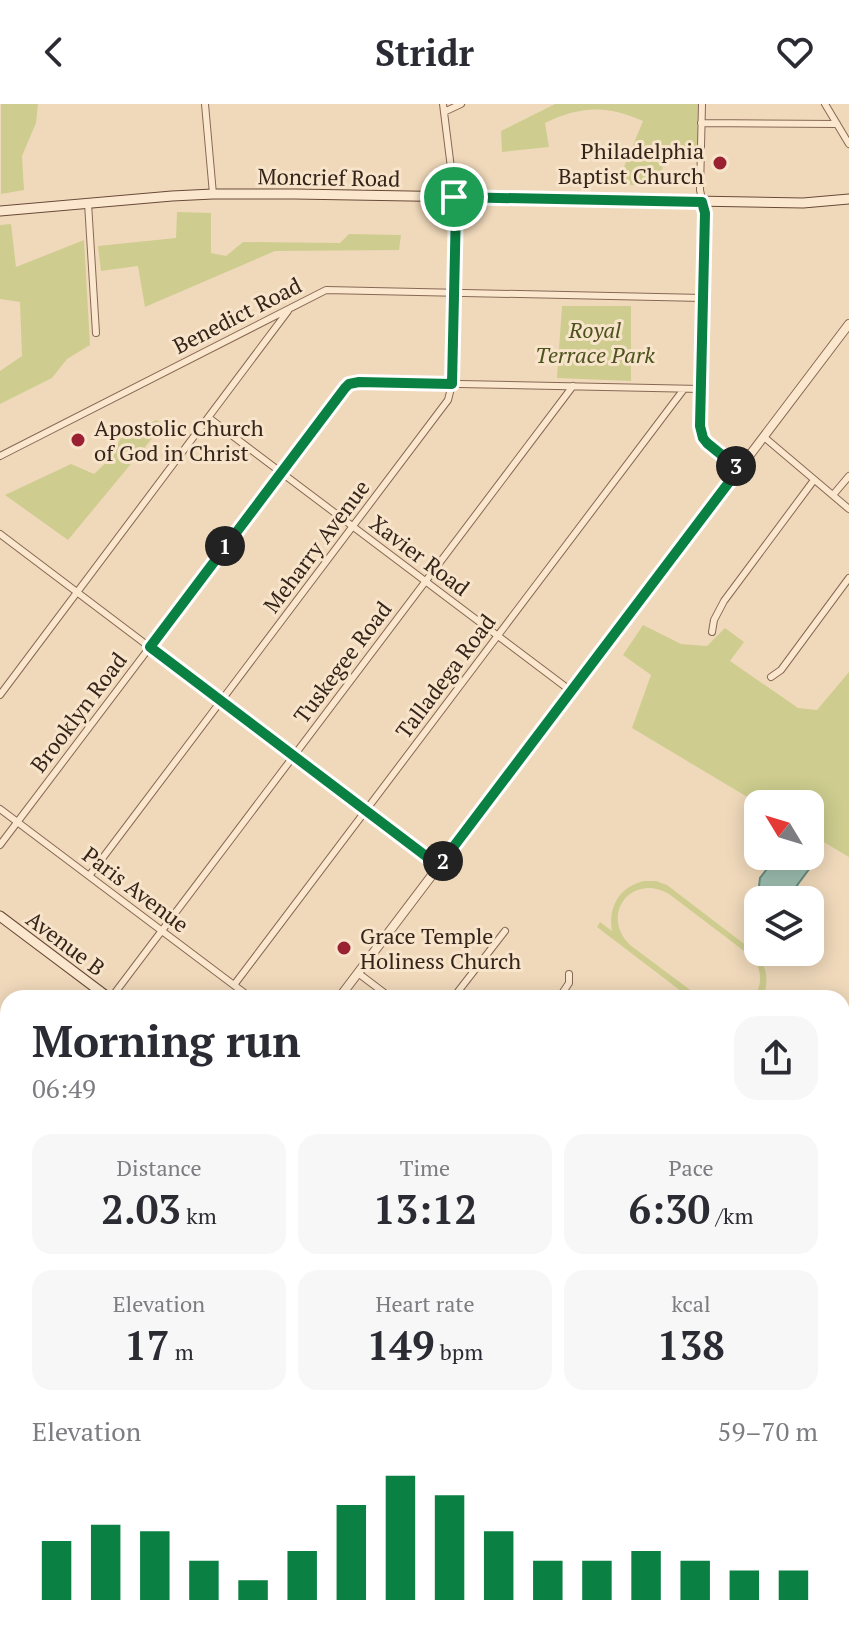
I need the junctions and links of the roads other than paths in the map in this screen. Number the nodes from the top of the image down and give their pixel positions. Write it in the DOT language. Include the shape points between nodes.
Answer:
graph roads {
  1 [pos="205,104"];
  2 [pos="443,104"];
  3 [pos="461,104"];
  4 [pos="702,104"];
  5 [pos="825,104"];
  6 [pos="444,112"];
  7 [pos="701,123"];
  8 [pos="837,124"];
  9 [pos="849,144"];
  10 [pos="213,194"];
  11 [pos="454,197"];
  12 [pos="849,199"];
  13 [pos="702,202"];
  14 [pos="88,203"];
  15 [pos="0,211"];
  16 [pos="455,293"];
  17 [pos="703,298"];
  18 [pos="290,309"];
  19 [pos="849,324"];
  20 [pos="96,333"];
  21 [pos="452,384"];
  22 [pos="573,386"];
  23 [pos="684,389"];
  24 [pos="701,389"];
  25 [pos="209,418"];
  26 [pos="764,437"];
  27 [pos="0,456"];
  28 [pos="739,469"];
  29 [pos="281,472"];
  30 [pos="849,476"];
  31 [pos="814,480"];
  32 [pos="833,495"];
  33 [pos="849,509"];
  34 [pos="353,527"];
  35 [pos="3,536"];
  36 [pos="0,544"];
  37 [pos="849,578"];
  38 [pos="426,582"];
  39 [pos="77,592"];
  40 [pos="712,632"];
  41 [pos="498,636"];
  42 [pos="150,647"];
  43 [pos="771,677"];
  44 [pos="571,691"];
  45 [pos="0,695"];
  46 [pos="222,701"];
  47 [pos="294,756"];
  48 [pos="0,809"];
  49 [pos="367,810"];
  50 [pos="17,822"];
  51 [pos="0,845"];
  52 [pos="439,866"];
  53 [pos="89,876"];
  54 [pos="0,916"];
  55 [pos="161,931"];
  56 [pos="505,931"];
  57 [pos="358,973"];
  58 [pos="569,974"];
  59 [pos="234,985"];
  60 [pos="99,990"];
  61 [pos="116,990"];
  62 [pos="241,990"];
  63 [pos="345,990"];
  64 [pos="380,990"];
  65 [pos="459,990"];
  66 [pos="564,990"];
  1 -- 10 [label="street"];
  2 -- 6 [label="street, Meharry Avenue"];
  3 -- 6 [label="street"];
  4 -- 7 [label="street"];
  5 -- 8 [label="street"];
  6 -- 11 [label="street, Meharry Avenue"];
  7 -- 8 [label="street"];
  7 -- 13 [label="street"];
  8 -- 9 [label="street"];
  10 -- 11 [label="main road, Moncrief Road"];
  10 -- 14 [label="main road, Moncrief Road"];
  11 -- 13 [label="main road, Moncrief Road"];
  11 -- 16 [label="street, Meharry Avenue"];
  12 -- 13 [label="main road, Moncrief Road"];
  13 -- 17 [label="street"];
  14 -- 15 [label="main road, Moncrief Road"];
  14 -- 20 [label="street"];
  16 -- 17 [label="street, Benedict Road"];
  16 -- 18 [label="street, Benedict Road" via="326,290"];
  16 -- 21 [label="street, Meharry Avenue"];
  17 -- 24 [label="street"];
  18 -- 25 [label="street"];
  18 -- 27 [label="street, Benedict Road"];
  19 -- 26 [label="street"];
  21 -- 22 [label="street, Brooklyn Road"];
  21 -- 29 [label="street, Brooklyn Road" via="349,384"];
  21 -- 34 [label="street, Meharry Avenue" via="445,406"];
  22 -- 23 [label="street, Brooklyn Road"];
  22 -- 38 [label="street, Tuskegee Road"];
  23 -- 24 [label="street, Brooklyn Road"];
  23 -- 41 [label="street, Talladega Road"];
  24 -- 28 [label="street" via="703,438"];
  25 -- 29 [label="street, Xavier Road"];
  25 -- 39 [label="street"];
  26 -- 28 [label="street"];
  26 -- 31 [label="street"];
  28 -- 44 [label="street"];
  29 -- 34 [label="street, Xavier Road"];
  29 -- 42 [label="street, Brooklyn Road"];
  30 -- 32 [label="street"];
  31 -- 32 [label="street"];
  31 -- 40 [label="street" via="724,601"];
  32 -- 33 [label="street"];
  34 -- 38 [label="street, Xavier Road"];
  34 -- 46 [label="street, Meharry Avenue"];
  35 -- 36 [label="street"];
  35 -- 39 [label="street"];
  37 -- 43 [label="street"];
  38 -- 41 [label="street, Xavier Road"];
  38 -- 47 [label="street, Tuskegee Road"];
  39 -- 42 [label="street"];
  39 -- 45 [label="street"];
  41 -- 44 [label="street, Xavier Road"];
  41 -- 49 [label="street, Talladega Road"];
  42 -- 46 [label="street"];
  42 -- 50 [label="street, Brooklyn Road"];
  44 -- 52 [label="street"];
  46 -- 47 [label="street"];
  46 -- 53 [label="street, Meharry Avenue"];
  47 -- 49 [label="street"];
  47 -- 55 [label="street, Tuskegee Road"];
  48 -- 50 [label="street, Paris Avenue"];
  49 -- 52 [label="street"];
  49 -- 59 [label="street, Talladega Road"];
  50 -- 51 [label="street, Brooklyn Road"];
  50 -- 53 [label="street, Paris Avenue"];
  52 -- 57 [label="street"];
  53 -- 55 [label="street, Paris Avenue"];
  54 -- 60 [label="main road, Avenue B"];
  55 -- 59 [label="street, Paris Avenue"];
  55 -- 61 [label="street, Tuskegee Road"];
  56 -- 65 [label="street"];
  57 -- 63 [label="street"];
  57 -- 64 [label="street"];
  58 -- 66 [label="street"];
  59 -- 62 [label="street, Paris Avenue"];
}
